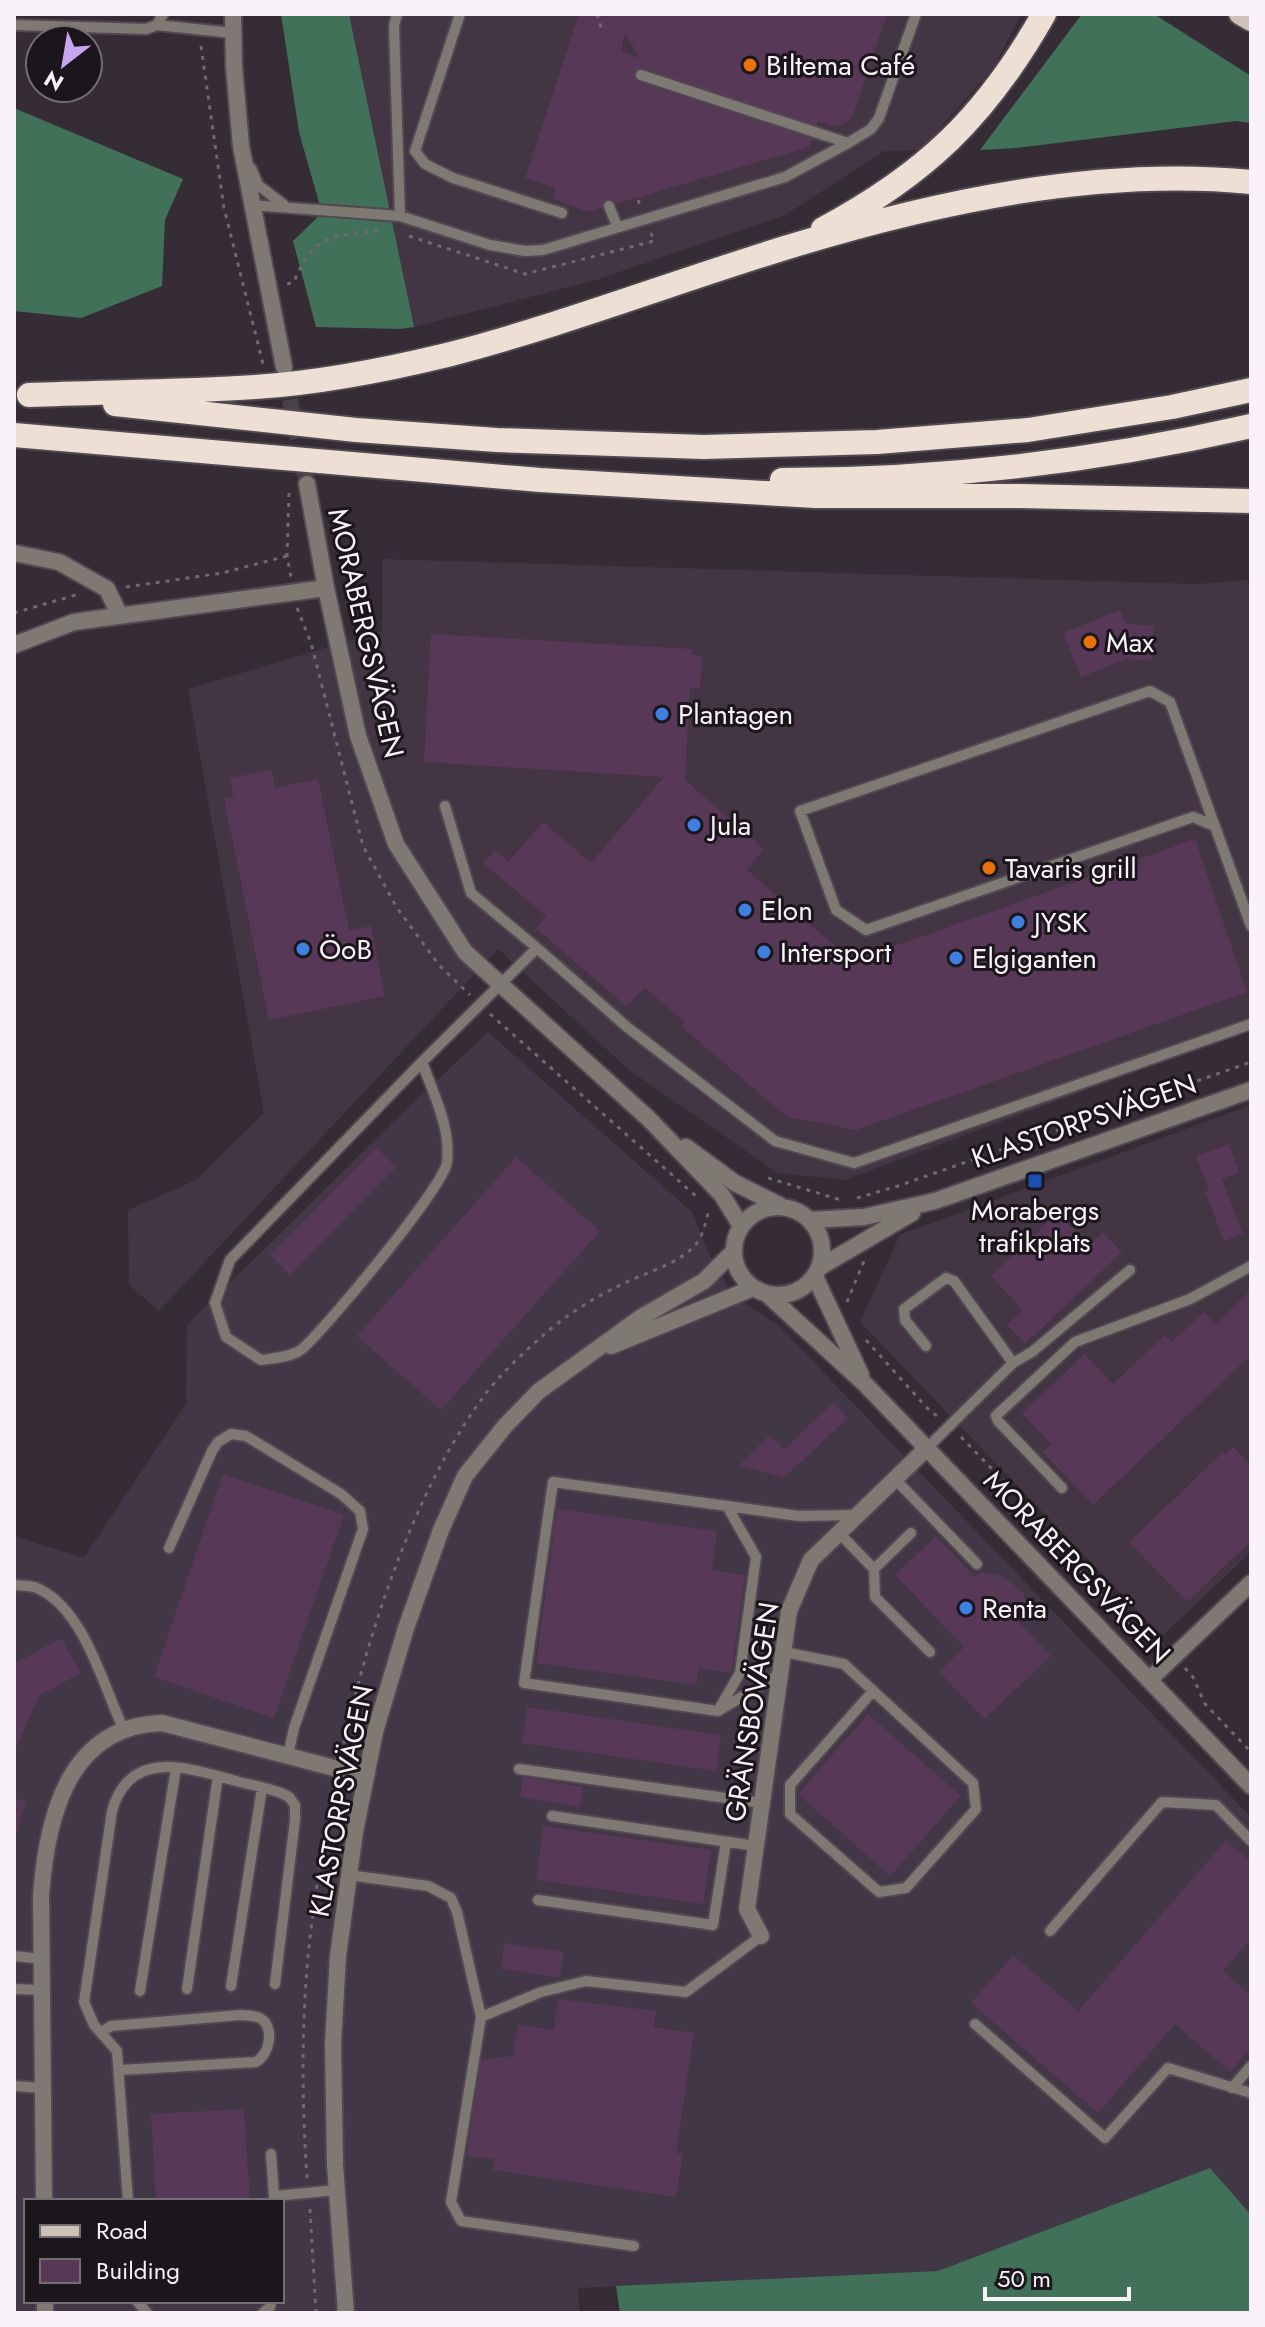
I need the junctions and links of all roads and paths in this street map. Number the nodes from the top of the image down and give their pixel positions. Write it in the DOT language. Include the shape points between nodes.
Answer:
graph roads {
  1 [pos="163,14"];
  2 [pos="233,14"];
  3 [pos="395,14"];
  4 [pos="460,14"];
  5 [pos="597,14"];
  6 [pos="916,14"];
  7 [pos="1044,14"];
  8 [pos="1239,14"];
  9 [pos="1251,21"];
  10 [pos="14,25"];
  11 [pos="157,25"];
  12 [pos="199,30"];
  13 [pos="602,30"];
  14 [pos="233,33"];
  15 [pos="641,75"];
  16 [pos="848,143"];
  17 [pos="241,146"];
  18 [pos="1251,182"];
  19 [pos="250,205"];
  20 [pos="609,206"];
  21 [pos="293,210"];
  22 [pos="562,213"];
  23 [pos="400,216"];
  24 [pos="617,226"];
  25 [pos="789,247"];
  26 [pos="263,364"];
  27 [pos="284,367"];
  28 [pos="1251,390"];
  29 [pos="22,395"];
  30 [pos="1251,426"];
  31 [pos="14,435"];
  32 [pos="540,480"];
  33 [pos="307,484"];
  34 [pos="289,487"];
  35 [pos="1251,501"];
  36 [pos="14,553"];
  37 [pos="326,588"];
  38 [pos="107,589"];
  39 [pos="14,613"];
  40 [pos="120,616"];
  41 [pos="14,645"];
  42 [pos="445,806"];
  43 [pos="1215,826"];
  44 [pos="1251,926"];
  45 [pos="537,948"];
  46 [pos="501,985"];
  47 [pos="1251,1024"];
  48 [pos="422,1062"];
  49 [pos="1251,1062"];
  50 [pos="1251,1090"];
  51 [pos="649,1119"];
  52 [pos="735,1183"];
  53 [pos="722,1195"];
  54 [pos="857,1198"];
  55 [pos="844,1201"];
  56 [pos="935,1201"];
  57 [pos="781,1206"];
  58 [pos="811,1220"];
  59 [pos="741,1226"];
  60 [pos="734,1251"];
  61 [pos="1251,1266"];
  62 [pos="1130,1270"];
  63 [pos="817,1272"];
  64 [pos="760,1291"];
  65 [pos="858,1331"];
  66 [pos="926,1346"];
  67 [pos="580,1359"];
  68 [pos="1013,1363"];
  69 [pos="865,1384"];
  70 [pos="950,1426"];
  71 [pos="927,1448"];
  72 [pos="895,1479"];
  73 [pos="1062,1488"];
  74 [pos="727,1506"];
  75 [pos="858,1515"];
  76 [pos="839,1533"];
  77 [pos="911,1533"];
  78 [pos="169,1548"];
  79 [pos="977,1564"];
  80 [pos="874,1569"];
  81 [pos="1251,1583"];
  82 [pos="14,1585"];
  83 [pos="784,1652"];
  84 [pos="930,1652"];
  85 [pos="1174,1656"];
  86 [pos="780,1674"];
  87 [pos="1149,1680"];
  88 [pos="873,1691"];
  89 [pos="718,1711"];
  90 [pos="123,1728"];
  91 [pos="1251,1752"];
  92 [pos="288,1755"];
  93 [pos="176,1768"];
  94 [pos="338,1769"];
  95 [pos="519,1769"];
  96 [pos="367,1773"];
  97 [pos="218,1776"];
  98 [pos="1251,1786"];
  99 [pos="262,1788"];
  100 [pos="762,1803"];
  101 [pos="552,1816"];
  102 [pos="1251,1841"];
  103 [pos="726,1842"];
  104 [pos="756,1846"];
  105 [pos="349,1875"];
  106 [pos="538,1900"];
  107 [pos="1050,1931"];
  108 [pos="761,1936"];
  109 [pos="14,1956"];
  110 [pos="42,1959"];
  111 [pos="275,1984"];
  112 [pos="231,1986"];
  113 [pos="14,1989"];
  114 [pos="187,1989"];
  115 [pos="42,1990"];
  116 [pos="140,1991"];
  117 [pos="481,2017"];
  118 [pos="975,2024"];
  119 [pos="101,2032"];
  120 [pos="1251,2066"];
  121 [pos="120,2070"];
  122 [pos="14,2086"];
  123 [pos="43,2088"];
  124 [pos="1232,2088"];
  125 [pos="1251,2093"];
  126 [pos="271,2154"];
  127 [pos="337,2190"];
  128 [pos="308,2193"];
  129 [pos="274,2198"];
  130 [pos="44,2199"];
  131 [pos="128,2199"];
  132 [pos="634,2246"];
  133 [pos="316,2313"];
  134 [pos="346,2313"];
  1 -- 11 [label="lane"];
  2 -- 14 [label="street"];
  3 -- 23 [label="lane"];
  4 -- 22 [label="lane" via="415,151 425,164 453,178"];
  5 -- 13 [label="path"];
  6 -- 16 [label="lane" via="879,118"];
  7 -- 25 [label="highway" via="999,85 959,132 893,187"];
  8 -- 9 [label="main road"];
  10 -- 11 [label="lane"];
  11 -- 12 [label="lane"];
  12 -- 14 [label="lane"];
  12 -- 26 [label="path" via="224,208"];
  14 -- 17 [label="street"];
  15 -- 16 [label="lane"];
  16 -- 24 [label="lane" via="785,177"];
  17 -- 19 [label="street"];
  17 -- 21 [label="lane" via="258,185"];
  18 -- 25 [label="highway" via="1141,177 1071,183 918,212"];
  19 -- 21 [label="lane"];
  19 -- 27 [label="street"];
  20 -- 24 [label="lane"];
  21 -- 23 [label="lane"];
  23 -- 24 [label="lane" via="525,251"];
  25 -- 29 [label="highway" via="522,334 357,373 258,387"];
  28 -- 29 [label="highway" via="1028,430 877,442 704,447 356,430"];
  30 -- 32 [label="highway" via="1162,446 1014,467 789,480"];
  31 -- 32 [label="highway"];
  32 -- 35 [label="highway" via="816,496"];
  33 -- 37 [label="street, MORABERGSVÄGEN"];
  34 -- 38 [label="path" via="287,556 222,573"];
  36 -- 38 [label="street" via="59,562"];
  37 -- 40 [label="street"];
  37 -- 46 [label="street, MORABERGSVÄGEN" via="358,736 396,844 465,952"];
  38 -- 39 [label="path"];
  38 -- 40 [label="street"];
  40 -- 41 [label="street" via="74,622"];
  42 -- 45 [label="lane" via="471,893"];
  43 -- 43 [label="lane" via="1170,702 1150,691 800,811 836,910 866,930 1193,817"];
  43 -- 44 [label="lane"];
  45 -- 46 [label="lane"];
  45 -- 47 [label="lane" via="627,1027 775,1141 854,1163"];
  46 -- 48 [label="lane"];
  46 -- 51 [label="street, MORABERGSVÄGEN"];
  48 -- 48 [label="lane" via="230,1260 215,1303 226,1337 261,1360 299,1352 369,1273 447,1164 445,1124"];
  49 -- 54 [label="path"];
  50 -- 56 [label="street, KLASTORPSVÄGEN"];
  51 -- 52 [label="street, MORABERGSVÄGEN"];
  51 -- 53 [label="street, MORABERGSVÄGEN"];
  52 -- 55 [label="path" via="748,1171"];
  52 -- 57 [label="street, MORABERGSVÄGEN"];
  53 -- 59 [label="street, MORABERGSVÄGEN"];
  53 -- 94 [label="path" via="709,1208 698,1241 684,1255 619,1285 554,1326 502,1375 459,1432 435,1475 392,1579"];
  56 -- 58 [label="street, KLASTORPSVÄGEN" via="864,1217"];
  56 -- 63 [label="street, KLASTORPSVÄGEN" via="880,1229"];
  57 -- 58 [label="street"];
  57 -- 59 [label="street" via="757,1212"];
  58 -- 63 [label="street" via="822,1242"];
  59 -- 60 [label="street"];
  60 -- 64 [label="street" via="742,1277"];
  60 -- 67 [label="street, KLASTORPSVÄGEN" via="704,1281"];
  61 -- 73 [label="lane" via="1190,1299 1075,1342 996,1416"];
  62 -- 68 [label="lane"];
  63 -- 64 [label="street" via="797,1291"];
  63 -- 69 [label="street, MORABERGSVÄGEN"];
  64 -- 67 [label="street, KLASTORPSVÄGEN"];
  64 -- 69 [label="street, MORABERGSVÄGEN"];
  65 -- 70 [label="path" via="927,1408"];
  66 -- 68 [label="lane" via="905,1320 904,1309 946,1278 954,1281"];
  67 -- 96 [label="street, KLASTORPSVÄGEN" via="539,1391 465,1476 406,1628"];
  68 -- 70 [label="lane"];
  69 -- 71 [label="street, MORABERGSVÄGEN"];
  70 -- 71 [label="lane"];
  70 -- 85 [label="path" via="1130,1625"];
  71 -- 72 [label="street, GRÄNSBOVÄGEN"];
  71 -- 87 [label="street, MORABERGSVÄGEN"];
  72 -- 75 [label="street, GRÄNSBOVÄGEN"];
  72 -- 79 [label="lane"];
  74 -- 75 [label="lane" via="799,1516"];
  74 -- 89 [label="lane" via="756,1557 740,1673"];
  74 -- 89 [label="lane" via="553,1482 524,1683"];
  75 -- 76 [label="street, GRÄNSBOVÄGEN"];
  76 -- 80 [label="lane"];
  76 -- 83 [label="street, GRÄNSBOVÄGEN" via="811,1560 789,1611"];
  77 -- 80 [label="lane"];
  78 -- 92 [label="lane" via="212,1451 231,1434 246,1436 360,1511 363,1529"];
  80 -- 84 [label="lane" via="875,1597"];
  81 -- 85 [label="street"];
  82 -- 90 [label="lane" via="36,1587 67,1611"];
  83 -- 86 [label="street, GRÄNSBOVÄGEN"];
  83 -- 88 [label="lane" via="844,1664"];
  85 -- 87 [label="street"];
  85 -- 91 [label="path" via="1193,1677 1205,1704"];
  86 -- 89 [label="lane"];
  86 -- 100 [label="street, GRÄNSBOVÄGEN"];
  87 -- 98 [label="street, MORABERGSVÄGEN"];
  88 -- 88 [label="lane" via="973,1783 976,1809 906,1888 879,1892 790,1814 790,1785"];
  90 -- 92 [label="street" via="170,1724"];
  90 -- 110 [label="street" via="90,1751 54,1816 44,1853"];
  92 -- 94 [label="street"];
  93 -- 97 [label="lane"];
  93 -- 116 [label="lane"];
  93 -- 119 [label="lane" via="142,1772 116,1797 84,2002"];
  94 -- 96 [label="street"];
  94 -- 128 [label="path" via="312,1916 303,2069"];
  95 -- 100 [label="lane"];
  96 -- 105 [label="street, KLASTORPSVÄGEN"];
  97 -- 99 [label="lane"];
  97 -- 114 [label="lane"];
  99 -- 111 [label="lane" via="284,1794 295,1805"];
  99 -- 112 [label="lane"];
  100 -- 104 [label="street, GRÄNSBOVÄGEN"];
  101 -- 103 [label="lane"];
  102 -- 107 [label="lane" via="1216,1805 1162,1802"];
  103 -- 104 [label="lane"];
  103 -- 106 [label="lane" via="713,1925"];
  104 -- 108 [label="street, GRÄNSBOVÄGEN" via="747,1909"];
  105 -- 117 [label="lane" via="428,1886 451,1898"];
  105 -- 127 [label="street, KLASTORPSVÄGEN" via="333,2044"];
  108 -- 117 [label="lane" via="686,1992 586,1981 541,1992"];
  109 -- 110 [label="lane"];
  110 -- 115 [label="street"];
  113 -- 115 [label="lane"];
  115 -- 123 [label="street"];
  117 -- 132 [label="lane" via="451,2202 461,2221"];
  118 -- 124 [label="lane" via="1105,2138 1168,2068"];
  119 -- 121 [label="lane" via="117,2051"];
  119 -- 121 [label="lane" via="111,2026 240,2015 255,2016 267,2026 269,2046 256,2062"];
  120 -- 124 [label="lane"];
  121 -- 131 [label="lane"];
  122 -- 123 [label="lane"];
  123 -- 130 [label="street"];
  124 -- 125 [label="lane"];
  126 -- 129 [label="lane"];
  127 -- 128 [label="lane"];
  127 -- 134 [label="street, KLASTORPSVÄGEN"];
  128 -- 129 [label="lane"];
  128 -- 133 [label="path"];
}
